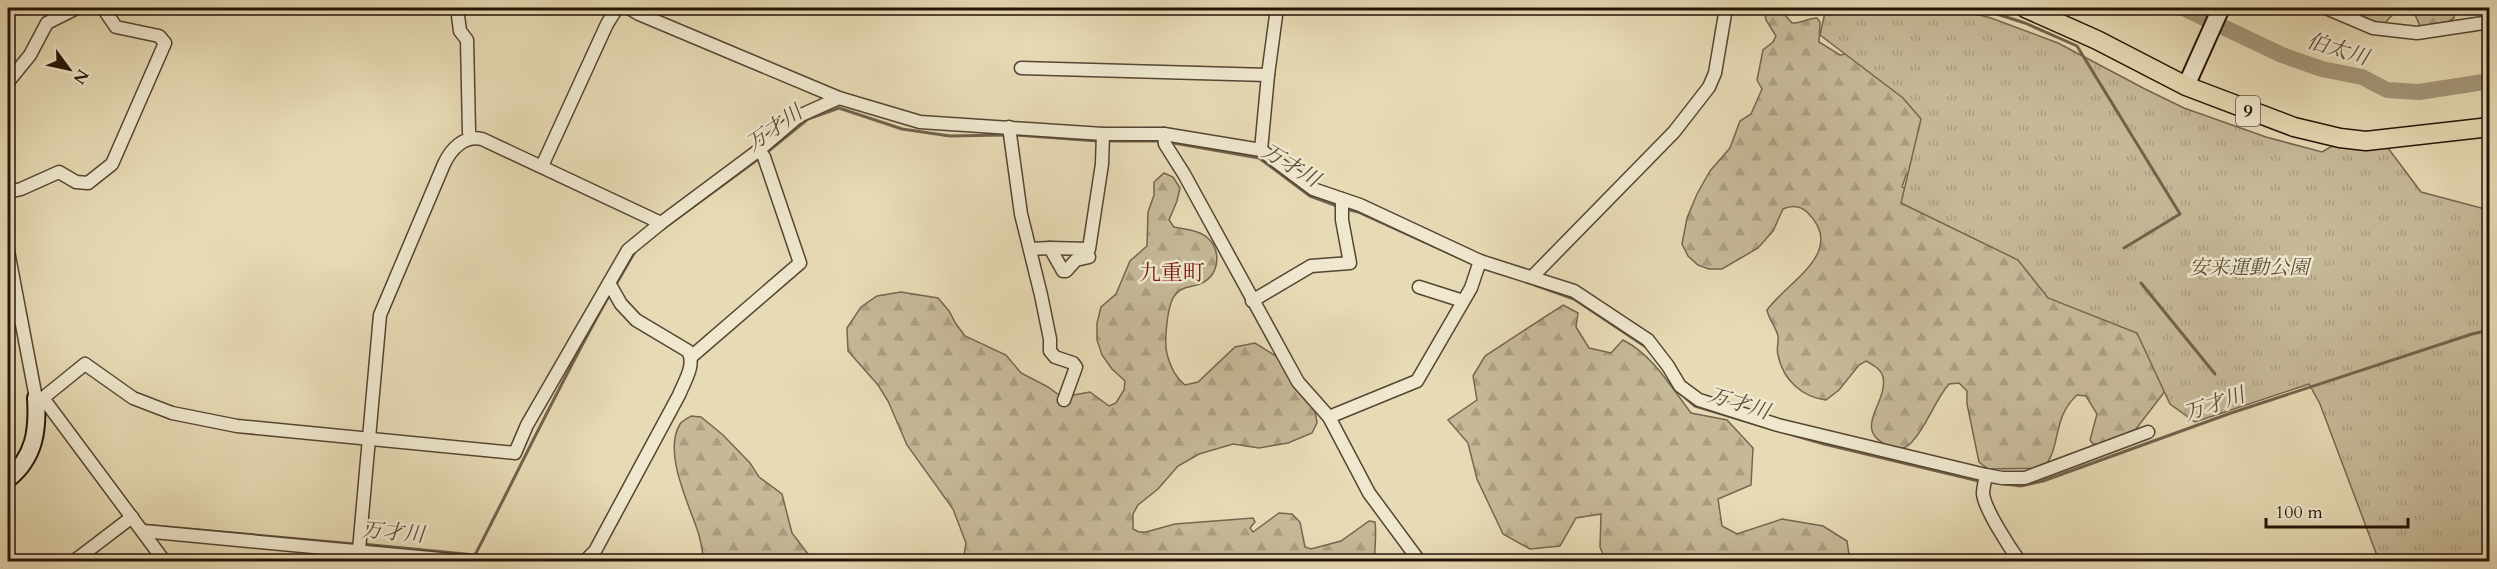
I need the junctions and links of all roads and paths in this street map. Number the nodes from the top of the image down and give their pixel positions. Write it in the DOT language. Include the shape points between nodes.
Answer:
graph roads {
  1 [pos="77,8"];
  2 [pos="104,8"];
  3 [pos="457,8"];
  4 [pos="617,8"];
  5 [pos="629,8"];
  6 [pos="1277,8"];
  7 [pos="1726,8"];
  8 [pos="2025,8"];
  9 [pos="2221,8"];
  10 [pos="2326,8"];
  11 [pos="2490,22"];
  12 [pos="1021,68"];
  13 [pos="1268,75"];
  14 [pos="8,82"];
  15 [pos="2186,86"];
  16 [pos="839,98"];
  17 [pos="2490,127"];
  18 [pos="1010,133"];
  19 [pos="471,138"];
  20 [pos="1103,139"];
  21 [pos="1165,139"];
  22 [pos="1261,150"];
  23 [pos="762,153"];
  24 [pos="542,166"];
  25 [pos="8,192"];
  26 [pos="1342,205"];
  27 [pos="661,223"];
  28 [pos="1050,248"];
  29 [pos="1030,249"];
  30 [pos="8,251"];
  31 [pos="1089,257"];
  32 [pos="1480,261"];
  33 [pos="1533,276"];
  34 [pos="1419,287"];
  35 [pos="612,288"];
  36 [pos="1252,301"];
  37 [pos="1463,301"];
  38 [pos="20,316"];
  39 [pos="8,320"];
  40 [pos="691,357"];
  41 [pos="39,398"];
  42 [pos="1064,400"];
  43 [pos="1329,417"];
  44 [pos="2148,432"];
  45 [pos="368,439"];
  46 [pos="1986,475"];
  47 [pos="8,479"];
  48 [pos="132,518"];
  49 [pos="143,531"];
  50 [pos="359,546"];
  51 [pos="73,561"];
  52 [pos="165,561"];
  53 [pos="474,561"];
  54 [pos="584,561"];
  55 [pos="1420,561"];
  56 [pos="2020,561"];
  1 -- 14 [label="street" via="47,23 30,56"];
  2 -- 25 [label="street" via="116,27 159,36 165,43 112,164 88,183 76,182 59,172"];
  3 -- 19 [label="street" via="460,31 467,40"];
  4 -- 24 [label="street"];
  5 -- 16 [label="street"];
  6 -- 13 [label="street"];
  7 -- 33 [label="street" via="1715,73 1708,87 1674,132"];
  8 -- 15 [label="main road, 9"];
  9 -- 15 [label="street"];
  10 -- 11 [label="street" via="2373,28 2417,33"];
  12 -- 13 [label="street"];
  13 -- 22 [label="street"];
  15 -- 17 [label="main road, 9" via="2294,127 2340,138 2366,141"];
  16 -- 18 [label="street" via="920,122"];
  16 -- 23 [label="street" via="799,116"];
  18 -- 20 [label="street"];
  18 -- 29 [label="street"];
  19 -- 24 [label="street" via="482,139"];
  19 -- 45 [label="street" via="448,156 380,315"];
  20 -- 21 [label="street"];
  20 -- 28 [label="street" via="1089,249"];
  21 -- 22 [label="street"];
  21 -- 36 [label="street"];
  22 -- 26 [label="street" via="1313,189"];
  23 -- 27 [label="street"];
  23 -- 40 [label="street" via="800,263"];
  24 -- 27 [label="street"];
  26 -- 32 [label="street" via="1360,205"];
  26 -- 36 [label="street" via="1350,263 1311,266"];
  27 -- 35 [label="street" via="628,250"];
  28 -- 29 [label="street"];
  28 -- 31 [label="street" via="1063,271 1076,260"];
  29 -- 42 [label="street" via="1050,351 1054,357 1076,367"];
  30 -- 38 [label="street"];
  32 -- 33 [label="street"];
  32 -- 37 [label="street"];
  33 -- 46 [label="street" via="1574,291 1648,340 1680,386 1699,399 1778,425"];
  34 -- 37 [label="street"];
  35 -- 40 [label="street" via="636,320 688,351"];
  35 -- 45 [label="street" via="527,425 515,453"];
  36 -- 43 [label="street" via="1298,381"];
  37 -- 43 [label="street" via="1417,381"];
  38 -- 39 [label="street"];
  38 -- 41 [label="street"];
  40 -- 54 [label="street" via="678,395 595,551"];
  41 -- 45 [label="street" via="85,364 133,398 172,413 237,426"];
  41 -- 47 [label="street" via="33,447"];
  41 -- 48 [label="street"];
  43 -- 55 [label="street" via="1369,493"];
  44 -- 46 [label="street" via="2025,478"];
  45 -- 50 [label="street"];
  46 -- 56 [label="street" via="1985,501"];
  48 -- 49 [label="street"];
  48 -- 51 [label="street"];
  49 -- 50 [label="street"];
  49 -- 52 [label="street"];
  50 -- 53 [label="street"];
}
